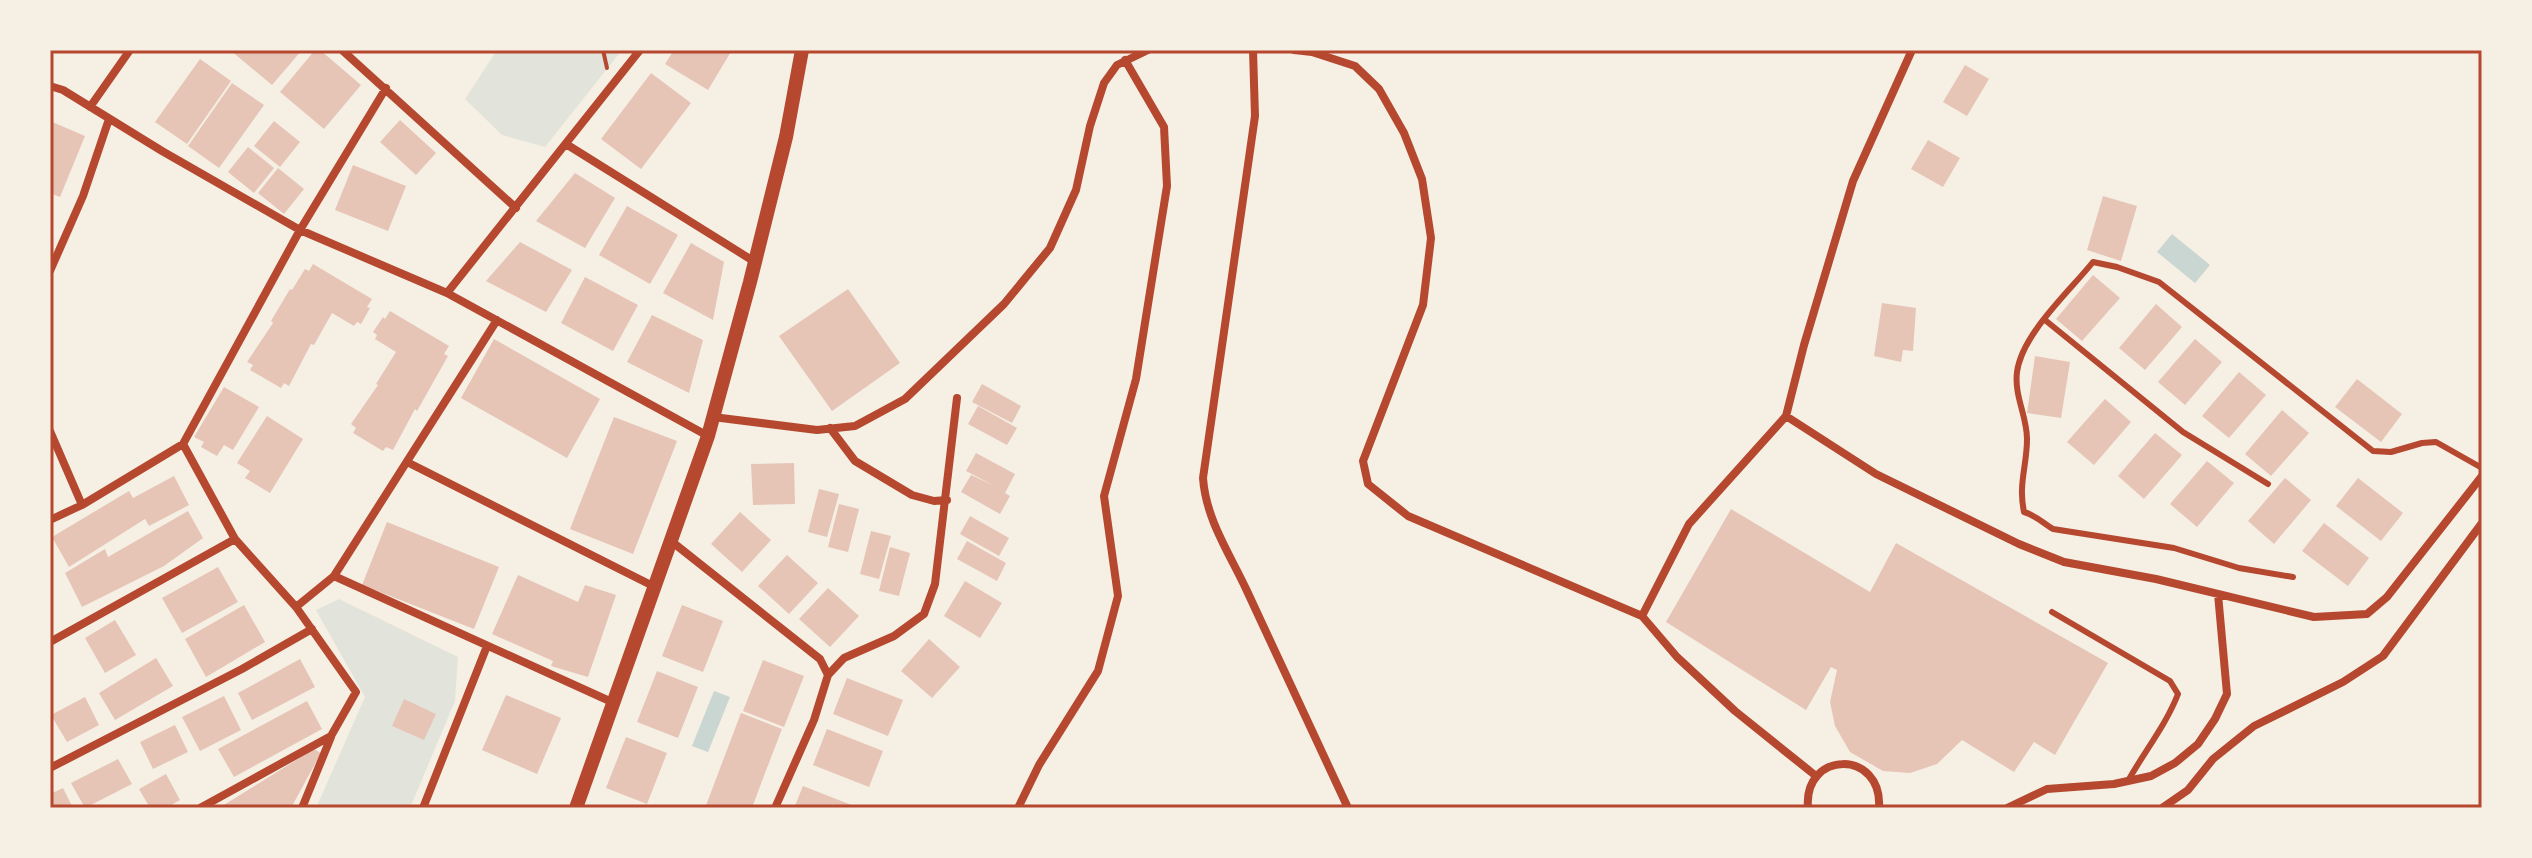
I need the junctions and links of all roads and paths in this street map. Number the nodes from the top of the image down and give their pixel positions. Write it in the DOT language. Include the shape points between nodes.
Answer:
graph roads {
  1 [pos="130,50"];
  2 [pos="342,50"];
  3 [pos="640,50"];
  4 [pos="802,50"];
  5 [pos="1148,50"];
  6 [pos="1253,50"];
  7 [pos="1294,50"];
  8 [pos="1912,50"];
  9 [pos="1136,52"];
  10 [pos="1125,60"];
  11 [pos="50,86"];
  12 [pos="386,88"];
  13 [pos="90,107"];
  14 [pos="109,119"];
  15 [pos="566,144"];
  16 [pos="516,208"];
  17 [pos="300,230"];
  18 [pos="755,262"];
  19 [pos="50,271"];
  20 [pos="447,293"];
  21 [pos="497,320"];
  22 [pos="2045,320"];
  23 [pos="957,398"];
  24 [pos="1786,416"];
  25 [pos="713,417"];
  26 [pos="830,428"];
  27 [pos="50,431"];
  28 [pos="708,436"];
  29 [pos="183,444"];
  30 [pos="407,462"];
  31 [pos="2482,468"];
  32 [pos="2482,476"];
  33 [pos="2268,484"];
  34 [pos="947,500"];
  35 [pos="82,505"];
  36 [pos="50,520"];
  37 [pos="2482,523"];
  38 [pos="235,539"];
  39 [pos="671,541"];
  40 [pos="334,576"];
  41 [pos="2293,577"];
  42 [pos="655,588"];
  43 [pos="2218,594"];
  44 [pos="296,607"];
  45 [pos="2052,612"];
  46 [pos="1642,616"];
  47 [pos="312,629"];
  48 [pos="50,642"];
  49 [pos="487,646"];
  50 [pos="828,675"];
  51 [pos="615,703"];
  52 [pos="331,736"];
  53 [pos="50,768"];
  54 [pos="1816,776"];
  55 [pos="2128,781"];
  56 [pos="200,808"];
  57 [pos="302,808"];
  58 [pos="423,808"];
  59 [pos="576,808"];
  60 [pos="775,808"];
  61 [pos="1018,808"];
  62 [pos="1348,808"];
  63 [pos="1808,808"];
  64 [pos="1879,808"];
  65 [pos="2007,808"];
  66 [pos="2162,808"];
  1 -- 13 [label="street"];
  2 -- 12 [label="street"];
  3 -- 15 [label="street"];
  4 -- 18 [label="street"];
  5 -- 9 [label="street"];
  6 -- 62 [label="street" via="1255,116 1204,499"];
  7 -- 46 [label="street" via="1355,66 1379,89 1422,179 1431,238 1423,305 1363,461 1368,484 1408,516"];
  8 -- 24 [label="street" via="1853,181"];
  9 -- 10 [label="street"];
  10 -- 26 [label="street" via="1104,83 1076,190 1050,248 1004,304 905,399 855,426"];
  10 -- 61 [label="street" via="1164,127 1167,186 1136,379 1104,496 1118,596 1098,671"];
  11 -- 13 [label="street"];
  12 -- 16 [label="street"];
  12 -- 17 [label="street"];
  13 -- 14 [label="street"];
  14 -- 17 [label="street"];
  14 -- 19 [label="street"];
  15 -- 16 [label="street"];
  15 -- 18 [label="street"];
  16 -- 20 [label="street"];
  17 -- 20 [label="street"];
  17 -- 29 [label="street"];
  18 -- 25 [label="street"];
  20 -- 21 [label="street"];
  21 -- 28 [label="street"];
  21 -- 30 [label="street"];
  22 -- 31 [label="lane" via="2093,262 2117,267 2159,282 2373,451 2436,442"];
  22 -- 33 [label="lane" via="2183,432"];
  22 -- 41 [label="lane" via="2027,343 2017,373 2026,421 2020,494 2024,512 2053,529 2174,548 2239,568"];
  23 -- 34 [label="street"];
  24 -- 43 [label="street" via="1876,474 2019,544 2064,562"];
  24 -- 46 [label="street" via="1689,524"];
  25 -- 26 [label="street"];
  25 -- 28 [label="street"];
  26 -- 34 [label="street" via="855,461 912,495"];
  27 -- 35 [label="street"];
  28 -- 39 [label="street"];
  29 -- 35 [label="street"];
  29 -- 38 [label="street"];
  30 -- 40 [label="street"];
  30 -- 42 [label="street"];
  32 -- 43 [label="street" via="2387,597 2367,614 2314,617"];
  34 -- 50 [label="street" via="935,584 924,614 894,636 844,658"];
  35 -- 36 [label="street"];
  37 -- 66 [label="street" via="2383,656 2254,726"];
  38 -- 44 [label="street"];
  38 -- 48 [label="street"];
  39 -- 42 [label="street"];
  39 -- 50 [label="street" via="820,659"];
  40 -- 44 [label="street"];
  40 -- 49 [label="street"];
  42 -- 51 [label="street"];
  43 -- 55 [label="street" via="2227,694 2215,719 2198,744 2175,763"];
  44 -- 47 [label="street"];
  45 -- 55 [label="lane" via="2170,681 2178,694"];
  46 -- 54 [label="street" via="1677,657"];
  47 -- 52 [label="street" via="356,692"];
  47 -- 53 [label="street"];
  49 -- 51 [label="street"];
  49 -- 58 [label="street"];
  50 -- 60 [label="street"];
  51 -- 59 [label="street"];
  52 -- 56 [label="street"];
  52 -- 57 [label="street"];
  54 -- 63 [label="street"];
  54 -- 64 [label="street" via="1837,764 1861,768 1877,786"];
  55 -- 65 [label="street" via="2047,789"];
}
